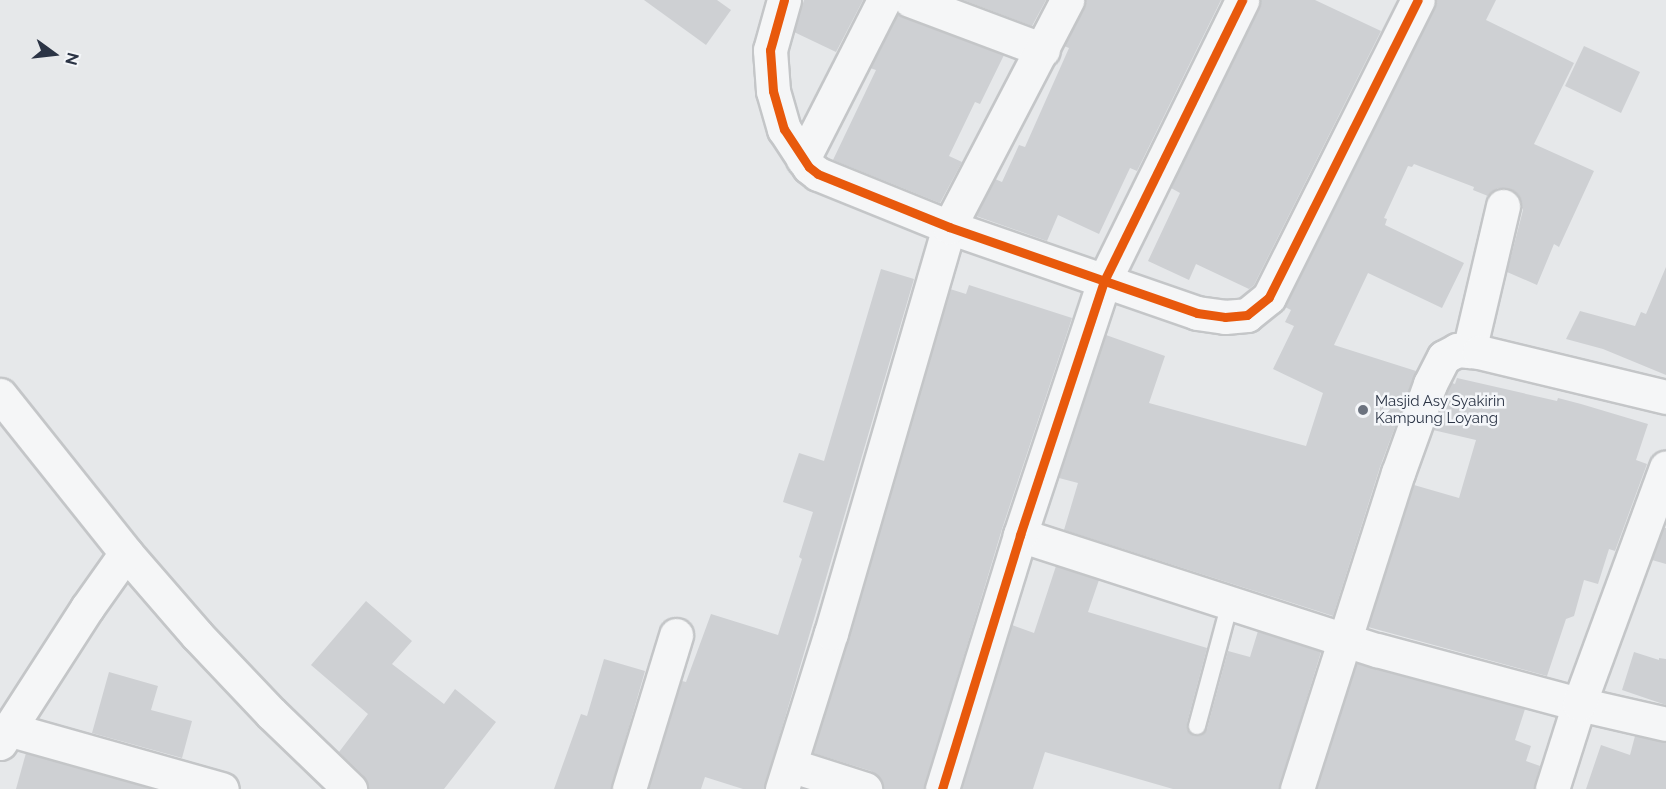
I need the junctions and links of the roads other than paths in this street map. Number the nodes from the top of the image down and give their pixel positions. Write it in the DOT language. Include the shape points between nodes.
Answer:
graph roads {
  1 [pos="784,0"];
  2 [pos="884,0"];
  3 [pos="910,0"];
  4 [pos="1067,0"];
  5 [pos="1242,0"];
  6 [pos="1413,2"];
  7 [pos="1043,50"];
  8 [pos="802,159"];
  9 [pos="1503,206"];
  10 [pos="949,227"];
  11 [pos="1104,280"];
  12 [pos="1469,351"];
  13 [pos="0,395"];
  14 [pos="1666,398"];
  15 [pos="1666,467"];
  16 [pos="1020,535"];
  17 [pos="126,553"];
  18 [pos="1230,603"];
  19 [pos="676,635"];
  20 [pos="1345,640"];
  21 [pos="1579,704"];
  22 [pos="1666,724"];
  23 [pos="1197,726"];
  24 [pos="4,736"];
  25 [pos="786,777"];
  26 [pos="222,789"];
  27 [pos="350,789"];
  28 [pos="629,789"];
  29 [pos="864,789"];
  30 [pos="942,789"];
  31 [pos="1297,789"];
  32 [pos="1552,789"];
  1 -- 8 [label="street" via="771,50 773,91 784,129"];
  2 -- 8 [label="street"];
  3 -- 7 [label="street"];
  4 -- 7 [label="street"];
  5 -- 11 [label="street"];
  6 -- 11 [label="street" via="1269,297 1247,315 1225,317 1197,313"];
  7 -- 10 [label="street"];
  8 -- 10 [label="street" via="818,174 835,182"];
  9 -- 12 [label="street"];
  10 -- 11 [label="street"];
  10 -- 25 [label="street"];
  11 -- 16 [label="street"];
  12 -- 14 [label="street"];
  12 -- 20 [label="street" via="1457,350 1444,357 1430,384"];
  13 -- 17 [label="street"];
  15 -- 21 [label="street"];
  16 -- 18 [label="street"];
  16 -- 30 [label="street"];
  17 -- 24 [label="street"];
  17 -- 27 [label="street" via="197,635"];
  18 -- 20 [label="street"];
  18 -- 23 [label="lane"];
  19 -- 28 [label="street"];
  20 -- 21 [label="street"];
  20 -- 31 [label="street"];
  21 -- 22 [label="street"];
  21 -- 32 [label="street"];
  24 -- 26 [label="street"];
  25 -- 29 [label="street"];
}
